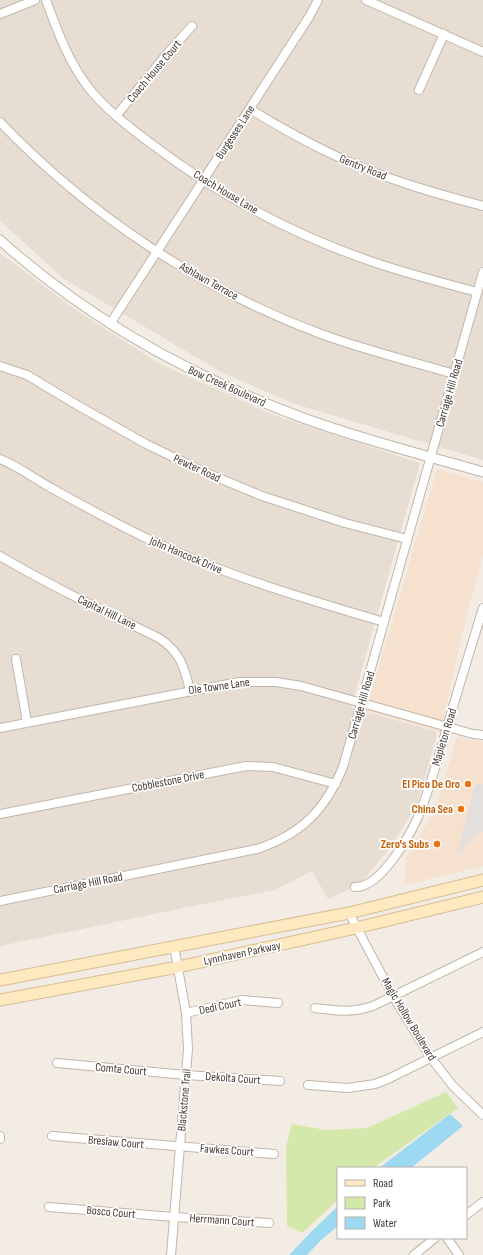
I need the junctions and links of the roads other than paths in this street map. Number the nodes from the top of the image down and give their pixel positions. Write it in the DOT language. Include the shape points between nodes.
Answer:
graph roads {
  1 [pos="35,0"];
  2 [pos="46,0"];
  3 [pos="318,0"];
  4 [pos="366,0"];
  5 [pos="0,14"];
  6 [pos="192,26"];
  7 [pos="444,34"];
  8 [pos="483,52"];
  9 [pos="419,90"];
  10 [pos="250,109"];
  11 [pos="116,116"];
  12 [pos="0,122"];
  13 [pos="204,180"];
  14 [pos="483,206"];
  15 [pos="0,240"];
  16 [pos="158,251"];
  17 [pos="483,272"];
  18 [pos="477,292"];
  19 [pos="110,324"];
  20 [pos="0,366"];
  21 [pos="454,374"];
  22 [pos="431,457"];
  23 [pos="0,459"];
  24 [pos="483,472"];
  25 [pos="407,539"];
  26 [pos="0,556"];
  27 [pos="483,608"];
  28 [pos="384,622"];
  29 [pos="16,659"];
  30 [pos="190,690"];
  31 [pos="361,703"];
  32 [pos="27,722"];
  33 [pos="447,727"];
  34 [pos="0,728"];
  35 [pos="483,735"];
  36 [pos="336,784"];
  37 [pos="0,814"];
  38 [pos="483,880"];
  39 [pos="355,887"];
  40 [pos="483,897"];
  41 [pos="0,901"];
  42 [pos="349,913"];
  43 [pos="356,928"];
  44 [pos="174,946"];
  45 [pos="483,952"];
  46 [pos="178,967"];
  47 [pos="0,980"];
  48 [pos="393,996"];
  49 [pos="0,1000"];
  50 [pos="278,1003"];
  51 [pos="315,1008"];
  52 [pos="186,1013"];
  53 [pos="483,1032"];
  54 [pos="431,1058"];
  55 [pos="57,1063"];
  56 [pos="186,1075"];
  57 [pos="280,1081"];
  58 [pos="308,1085"];
  59 [pos="483,1115"];
  60 [pos="52,1136"];
  61 [pos="180,1147"];
  62 [pos="274,1154"];
  63 [pos="483,1202"];
  64 [pos="49,1207"];
  65 [pos="467,1214"];
  66 [pos="174,1217"];
  67 [pos="269,1223"];
  68 [pos="435,1239"];
  69 [pos="448,1239"];
  70 [pos="171,1255"];
  71 [pos="414,1255"];
  72 [pos="459,1255"];
  1 -- 5 [label="street"];
  2 -- 11 [label="street, Coach House Lane" via="58,33 79,74 99,100"];
  3 -- 10 [label="street, Burgesses Lane"];
  4 -- 7 [label="street"];
  6 -- 11 [label="street, Coach House Court"];
  7 -- 8 [label="street"];
  7 -- 9 [label="street"];
  10 -- 13 [label="street, Burgesses Lane"];
  10 -- 14 [label="street, Gentry Road" via="309,143 359,166 404,183"];
  11 -- 13 [label="street, Coach House Lane"];
  12 -- 16 [label="street, Ashlawn Terrace" via="18,142 74,191 120,227"];
  13 -- 16 [label="street, Burgesses Lane"];
  13 -- 18 [label="street, Coach House Lane" via="305,235 376,263"];
  15 -- 19 [label="street, Bow Creek Boulevard" via="47,280"];
  16 -- 19 [label="street, Burgesses Lane"];
  16 -- 21 [label="street, Ashlawn Terrace" via="224,290 321,333"];
  17 -- 18 [label="street, Carriage Hill Road"];
  18 -- 21 [label="street, Carriage Hill Road"];
  19 -- 22 [label="street, Bow Creek Boulevard" via="186,368 262,402 352,434"];
  20 -- 25 [label="street, Pewter Road" via="27,375 146,444 217,477 262,496 345,523"];
  21 -- 22 [label="street, Carriage Hill Road"];
  22 -- 24 [label="street, Bow Creek Boulevard"];
  22 -- 25 [label="street, Carriage Hill Road"];
  23 -- 28 [label="street, John Hancock Drive" via="110,520 163,546 225,572"];
  25 -- 28 [label="street, Carriage Hill Road"];
  26 -- 30 [label="street, Capital Hill Lane" via="168,644 178,655"];
  27 -- 33 [label="street, Mapleton Road"];
  28 -- 31 [label="street, Carriage Hill Road"];
  29 -- 32 [label="street"];
  30 -- 31 [label="street, Ole Towne Lane" via="238,682 276,682 301,686"];
  30 -- 32 [label="street, Ole Towne Lane"];
  31 -- 33 [label="street, Ole Towne Lane"];
  31 -- 36 [label="street, Carriage Hill Road"];
  32 -- 34 [label="street, Ole Towne Lane"];
  33 -- 35 [label="street, Ole Towne Lane"];
  33 -- 39 [label="street, Mapleton Road" via="422,808 406,840 382,872 361,888"];
  36 -- 37 [label="street, Cobblestone Drive" via="273,767 246,766"];
  36 -- 41 [label="street, Carriage Hill Road" via="325,802 305,824 268,845"];
  38 -- 42 [label="main road, Lynnhaven Parkway"];
  40 -- 43 [label="main road, Lynnhaven Parkway"];
  42 -- 43 [label="street, Magic Hollow Boulevard"];
  42 -- 44 [label="main road, Lynnhaven Parkway"];
  43 -- 46 [label="main road, Lynnhaven Parkway"];
  43 -- 48 [label="street, Magic Hollow Boulevard"];
  44 -- 46 [label="street, Blackstone Trail"];
  44 -- 47 [label="main road, Lynnhaven Parkway"];
  45 -- 48 [label="street"];
  46 -- 49 [label="main road, Lynnhaven Parkway"];
  46 -- 52 [label="street, Blackstone Trail"];
  48 -- 51 [label="street" via="360,1010 346,1012"];
  48 -- 54 [label="street, Magic Hollow Boulevard"];
  50 -- 52 [label="street, Dedi Court" via="242,1000"];
  52 -- 56 [label="street, Blackstone Trail"];
  53 -- 54 [label="street"];
  54 -- 58 [label="street" via="375,1084 348,1088"];
  54 -- 59 [label="street, Magic Hollow Boulevard" via="453,1086"];
  55 -- 56 [label="street, Comte Court"];
  56 -- 57 [label="street, Dekolta Court"];
  56 -- 61 [label="street, Blackstone Trail"];
  60 -- 61 [label="street, Breslaw Court"];
  61 -- 62 [label="street, Fawkes Court"];
  61 -- 66 [label="street, Blackstone Trail"];
  63 -- 65 [label="street"];
  64 -- 66 [label="street, Bosco Court"];
  66 -- 67 [label="street, Herrmann Court"];
  66 -- 70 [label="street, Blackstone Trail"];
  68 -- 71 [label="street"];
  69 -- 72 [label="street"];
}
